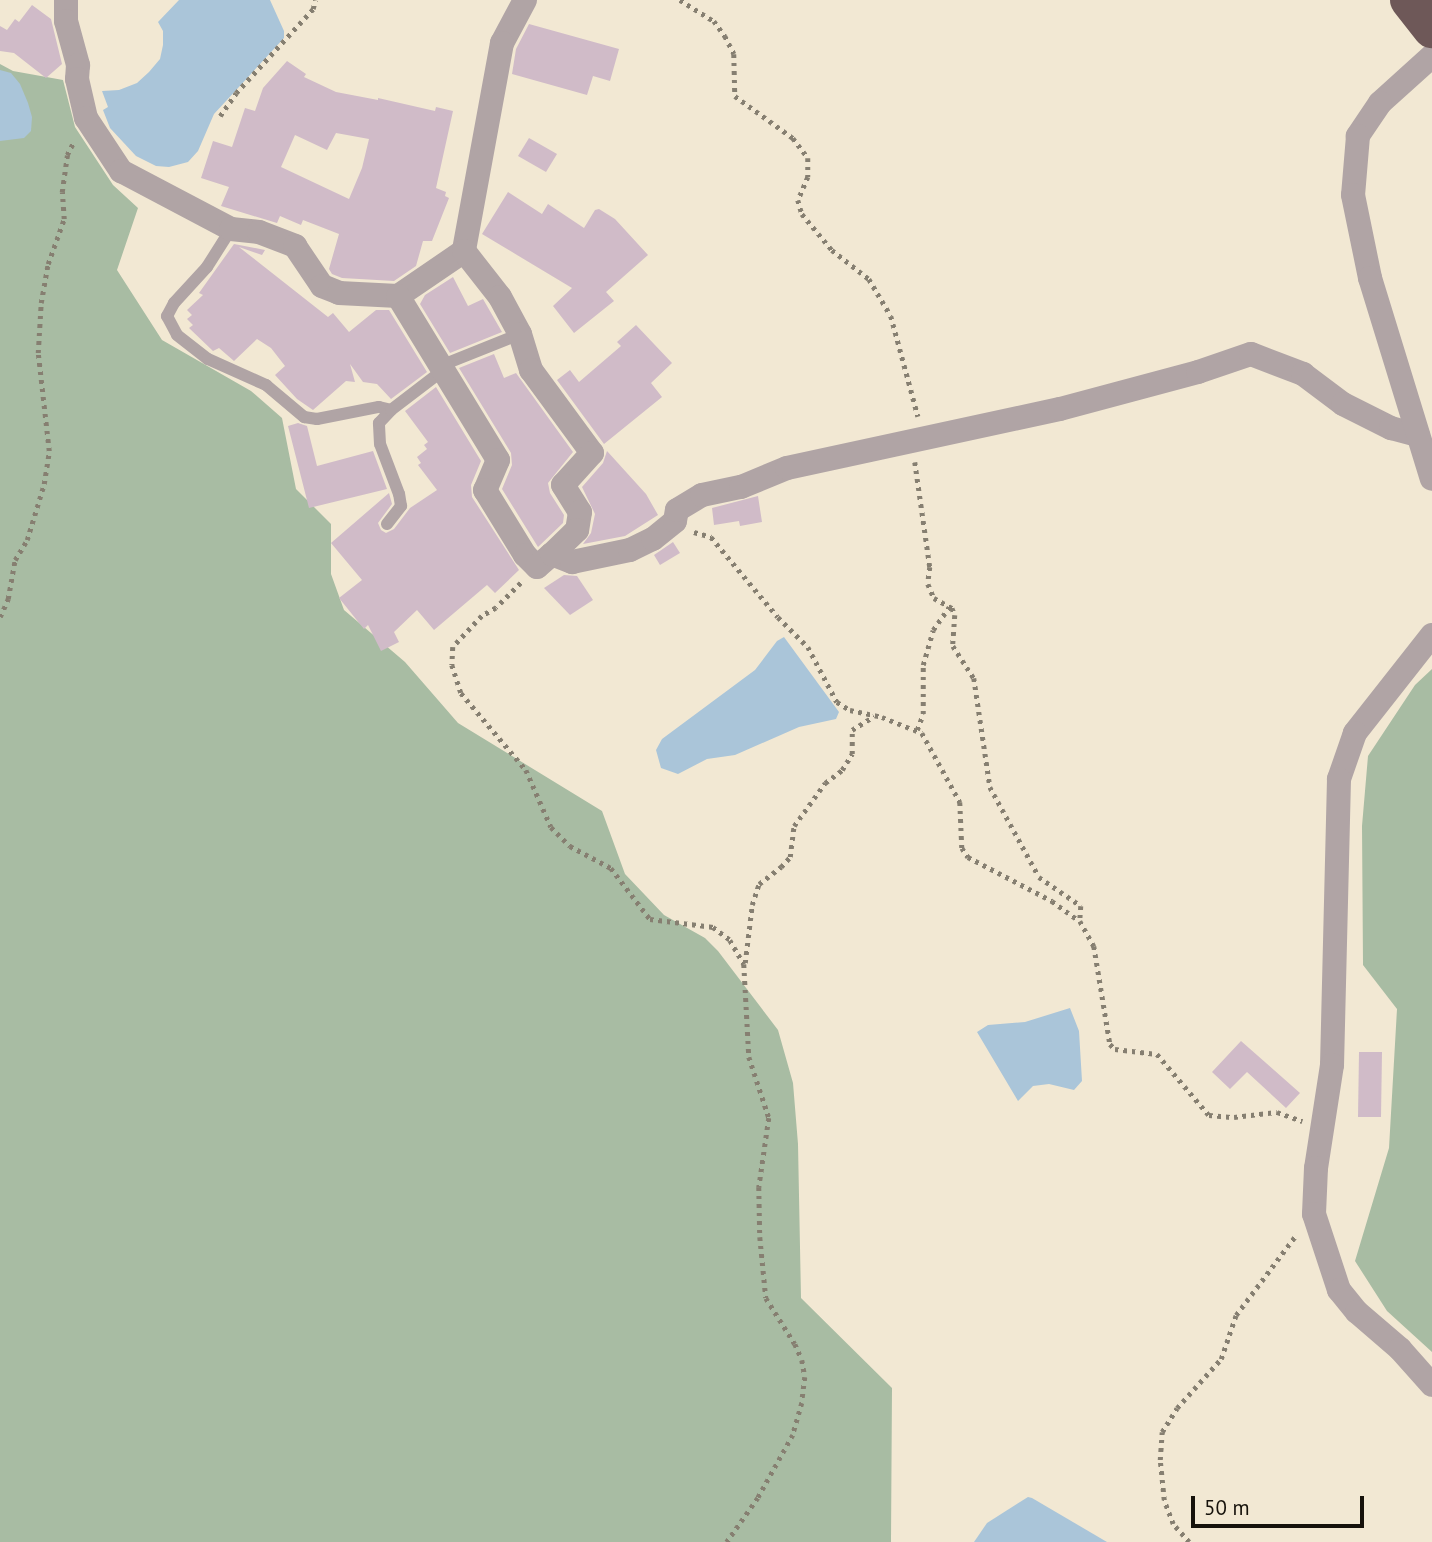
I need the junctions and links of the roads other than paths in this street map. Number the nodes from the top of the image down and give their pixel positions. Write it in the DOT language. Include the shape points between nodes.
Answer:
graph roads {
  1 [pos="66,0"];
  2 [pos="525,0"];
  3 [pos="1409,0"];
  4 [pos="1432,29"];
  5 [pos="1432,56"];
  6 [pos="231,229"];
  7 [pos="464,251"];
  8 [pos="398,296"];
  9 [pos="520,334"];
  10 [pos="441,369"];
  11 [pos="391,410"];
  12 [pos="1422,429"];
  13 [pos="1432,478"];
  14 [pos="387,524"];
  15 [pos="544,561"];
  16 [pos="1432,635"];
  17 [pos="1432,1385"];
  1 -- 6 [label="street" via="66,21 86,118 121,171"];
  2 -- 7 [label="street" via="502,43"];
  3 -- 4 [label="highway"];
  5 -- 12 [label="street" via="1380,103 1358,136 1353,195 1370,278"];
  6 -- 8 [label="street" via="259,232 295,246 321,286 339,293"];
  6 -- 11 [label="lane" via="167,316 177,335 208,359 266,385 304,417 317,419 379,407"];
  7 -- 8 [label="street"];
  7 -- 9 [label="street" via="500,297"];
  8 -- 10 [label="street"];
  9 -- 10 [label="lane"];
  9 -- 15 [label="street" via="531,370 592,453 563,485 580,512 577,530"];
  10 -- 11 [label="lane"];
  10 -- 15 [label="street" via="498,460 485,490 525,555"];
  11 -- 14 [label="lane" via="377,431 401,506"];
  12 -- 13 [label="street"];
  12 -- 15 [label="street" via="1391,428 1343,404 1303,374 1251,354 1060,409 787,468 741,487 702,495 677,510 675,521 653,539 630,550 572,562"];
  16 -- 17 [label="street" via="1355,733 1339,779 1332,1065 1314,1214 1339,1290"];
}
